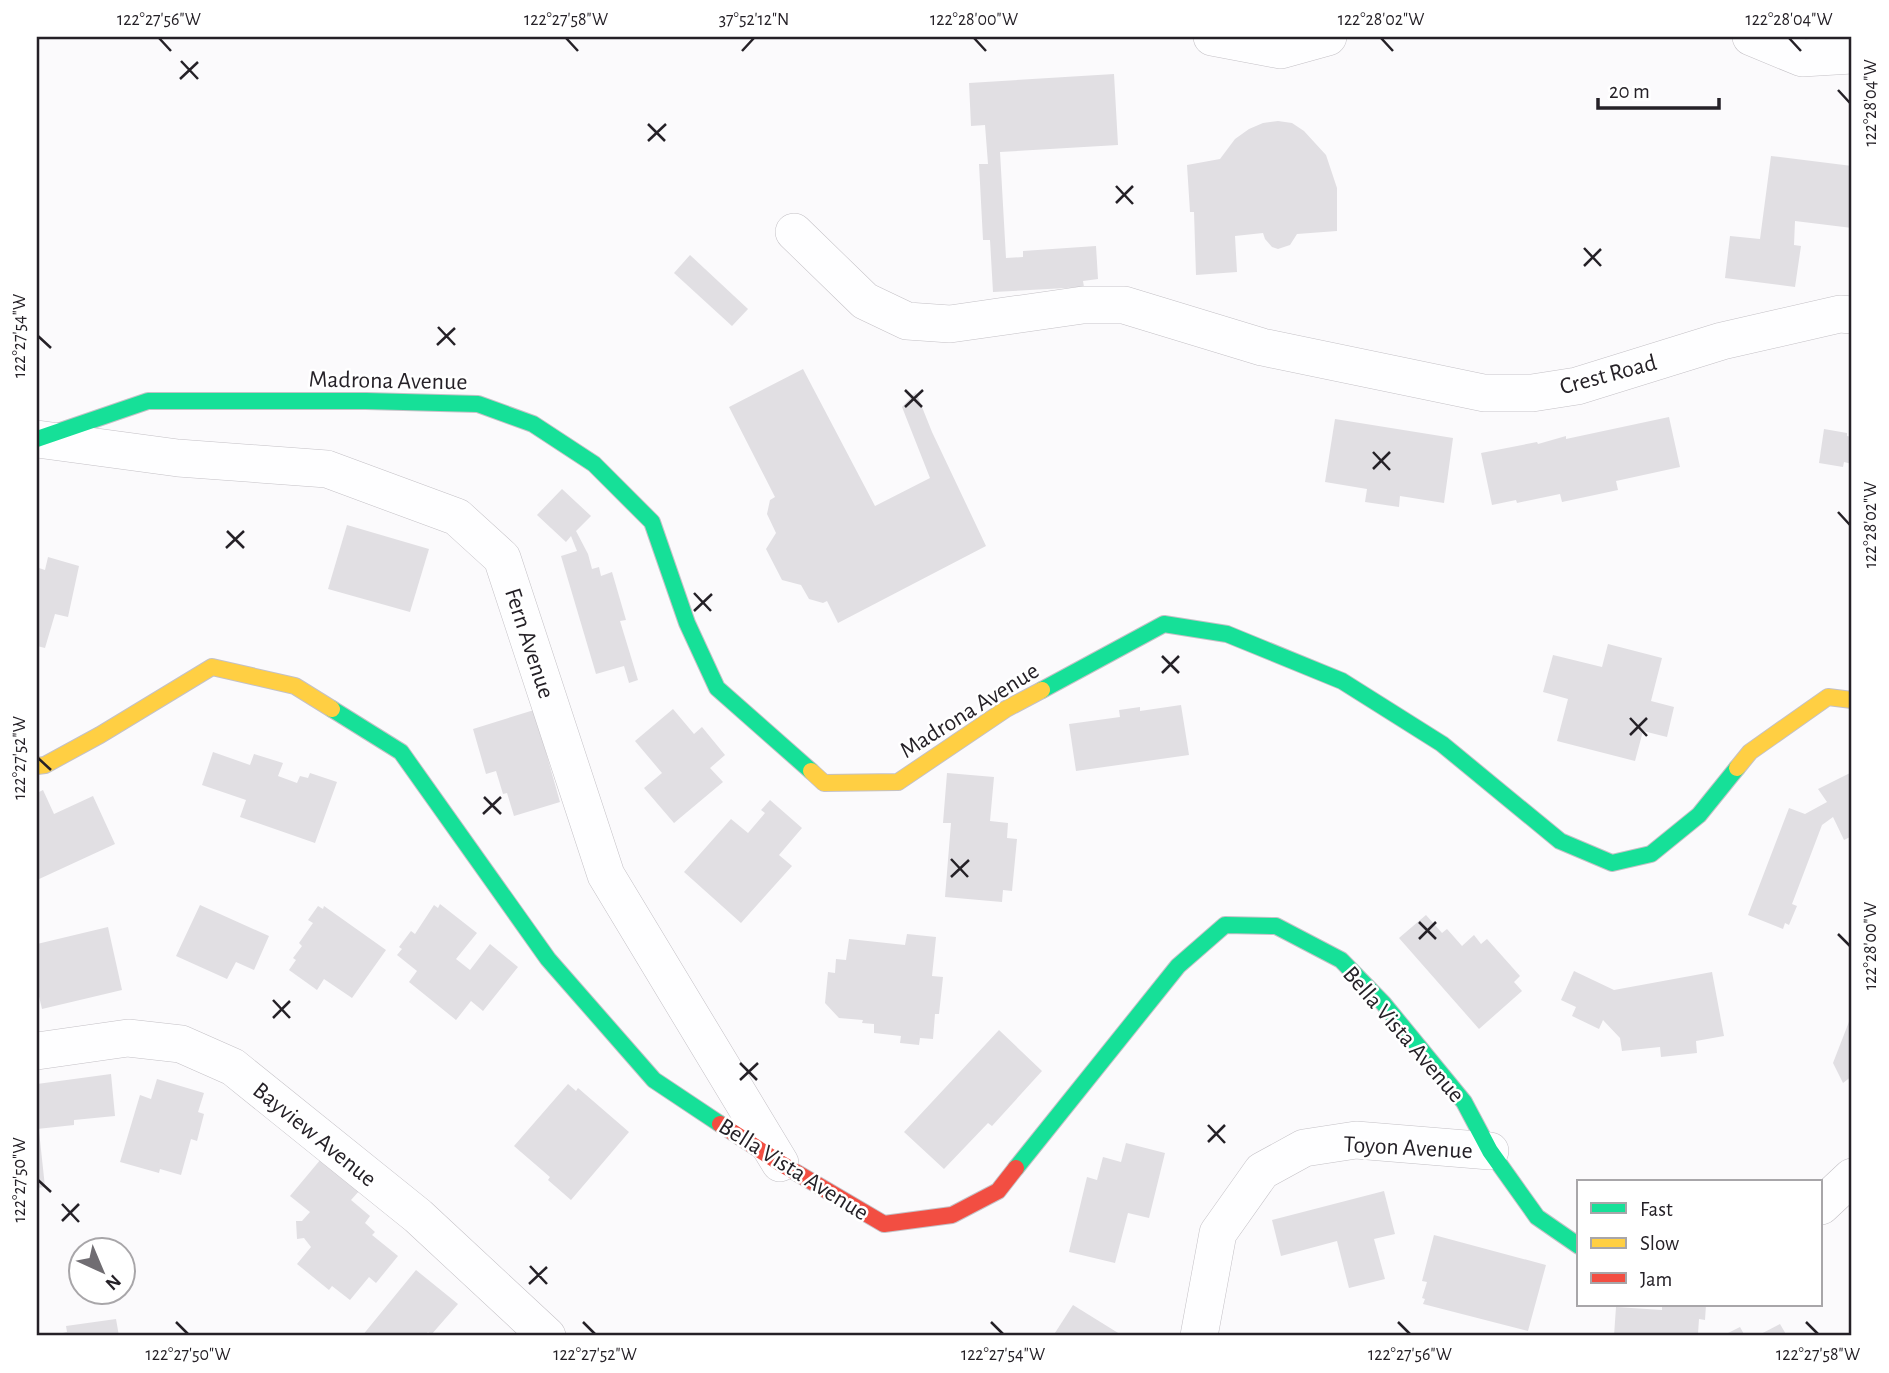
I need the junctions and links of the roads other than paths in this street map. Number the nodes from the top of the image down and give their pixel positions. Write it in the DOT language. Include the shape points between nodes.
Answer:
graph roads {
  1 [pos="1212,37"];
  2 [pos="1328,37"];
  3 [pos="1751,37"];
  4 [pos="1852,55"];
  5 [pos="794,232"];
  6 [pos="1852,315"];
  7 [pos="37,439"];
  8 [pos="1852,700"];
  9 [pos="37,766"];
  10 [pos="37,1051"];
  11 [pos="1489,1151"];
  12 [pos="779,1163"];
  13 [pos="1852,1177"];
  14 [pos="1822,1205"];
  15 [pos="1577,1245"];
  16 [pos="547,1336"];
  17 [pos="1199,1336"];
  1 -- 2 [label="street" via="1281,50"];
  3 -- 4 [label="street" via="1801,58"];
  5 -- 6 [label="street, Crest Road" via="864,301 907,321 950,324 1083,305 1125,304 1262,347 1484,393 1531,393 1577,386 1722,341"];
  7 -- 8 [label="street, Madrona Avenue" via="148,401 478,404 533,424 594,464 652,522 687,623 717,688 824,783 898,782 1006,709 1164,624 1227,634 1342,681 1442,744 1560,841 1612,863 1651,854 1699,815 1750,752 1828,697"];
  7 -- 12 [label="street, Fern Avenue" via="178,458 327,468 457,517 502,558 606,875"];
  9 -- 12 [label="street, Bella Vista Avenue" via="100,735 212,667 295,686 401,752 548,959 654,1080"];
  10 -- 16 [label="street, Bayview Avenue" via="128,1038 181,1044 233,1067 418,1216"];
  11 -- 12 [label="street, Bella Vista Avenue" via="1464,1102 1383,1003 1341,960 1276,926 1225,925 1178,966 998,1191 953,1216 884,1224"];
  11 -- 15 [label="street, Bella Vista Avenue" via="1537,1217"];
  11 -- 17 [label="street, Toyon Avenue" via="1356,1140 1304,1148 1262,1171 1218,1233"];
  13 -- 14 [label="street"];
}
